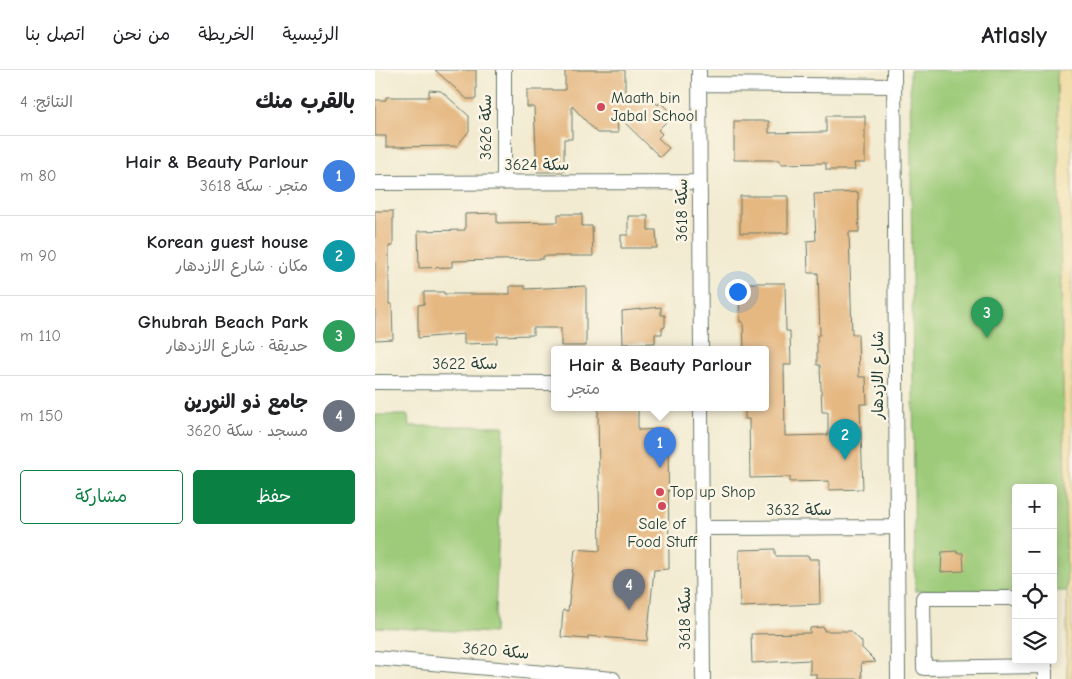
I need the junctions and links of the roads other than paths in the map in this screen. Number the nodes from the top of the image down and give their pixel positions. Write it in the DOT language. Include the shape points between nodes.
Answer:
graph roads {
  1 [pos="504,70"];
  2 [pos="894,70"];
  3 [pos="699,77"];
  4 [pos="894,86"];
  5 [pos="699,182"];
  6 [pos="504,183"];
  7 [pos="375,184"];
  8 [pos="701,346"];
  9 [pos="375,382"];
  10 [pos="551,383"];
  11 [pos="701,411"];
  12 [pos="897,527"];
  13 [pos="702,528"];
  14 [pos="1012,598"];
  15 [pos="375,658"];
  16 [pos="1045,668"];
  17 [pos="613,679"];
  18 [pos="703,679"];
  19 [pos="898,679"];
  1 -- 6 [label="street, سكة 3626"];
  2 -- 4 [label="street, شارع الازدهار"];
  3 -- 4 [label="street"];
  3 -- 5 [label="street, سكة 3618"];
  4 -- 12 [label="street, شارع الازدهار"];
  5 -- 6 [label="street, سكة 3624"];
  5 -- 8 [label="street, سكة 3618"];
  6 -- 7 [label="street, سكة 3624"];
  9 -- 10 [label="street, سكة 3622"];
  11 -- 13 [label="street, سكة 3618"];
  12 -- 13 [label="street, سكة 3632"];
  12 -- 19 [label="street, شارع الازدهار"];
  13 -- 18 [label="street, سكة 3618"];
  14 -- 16 [label="street" via="923,598 923,668"];
  15 -- 17 [label="street, سكة 3620"];
}
